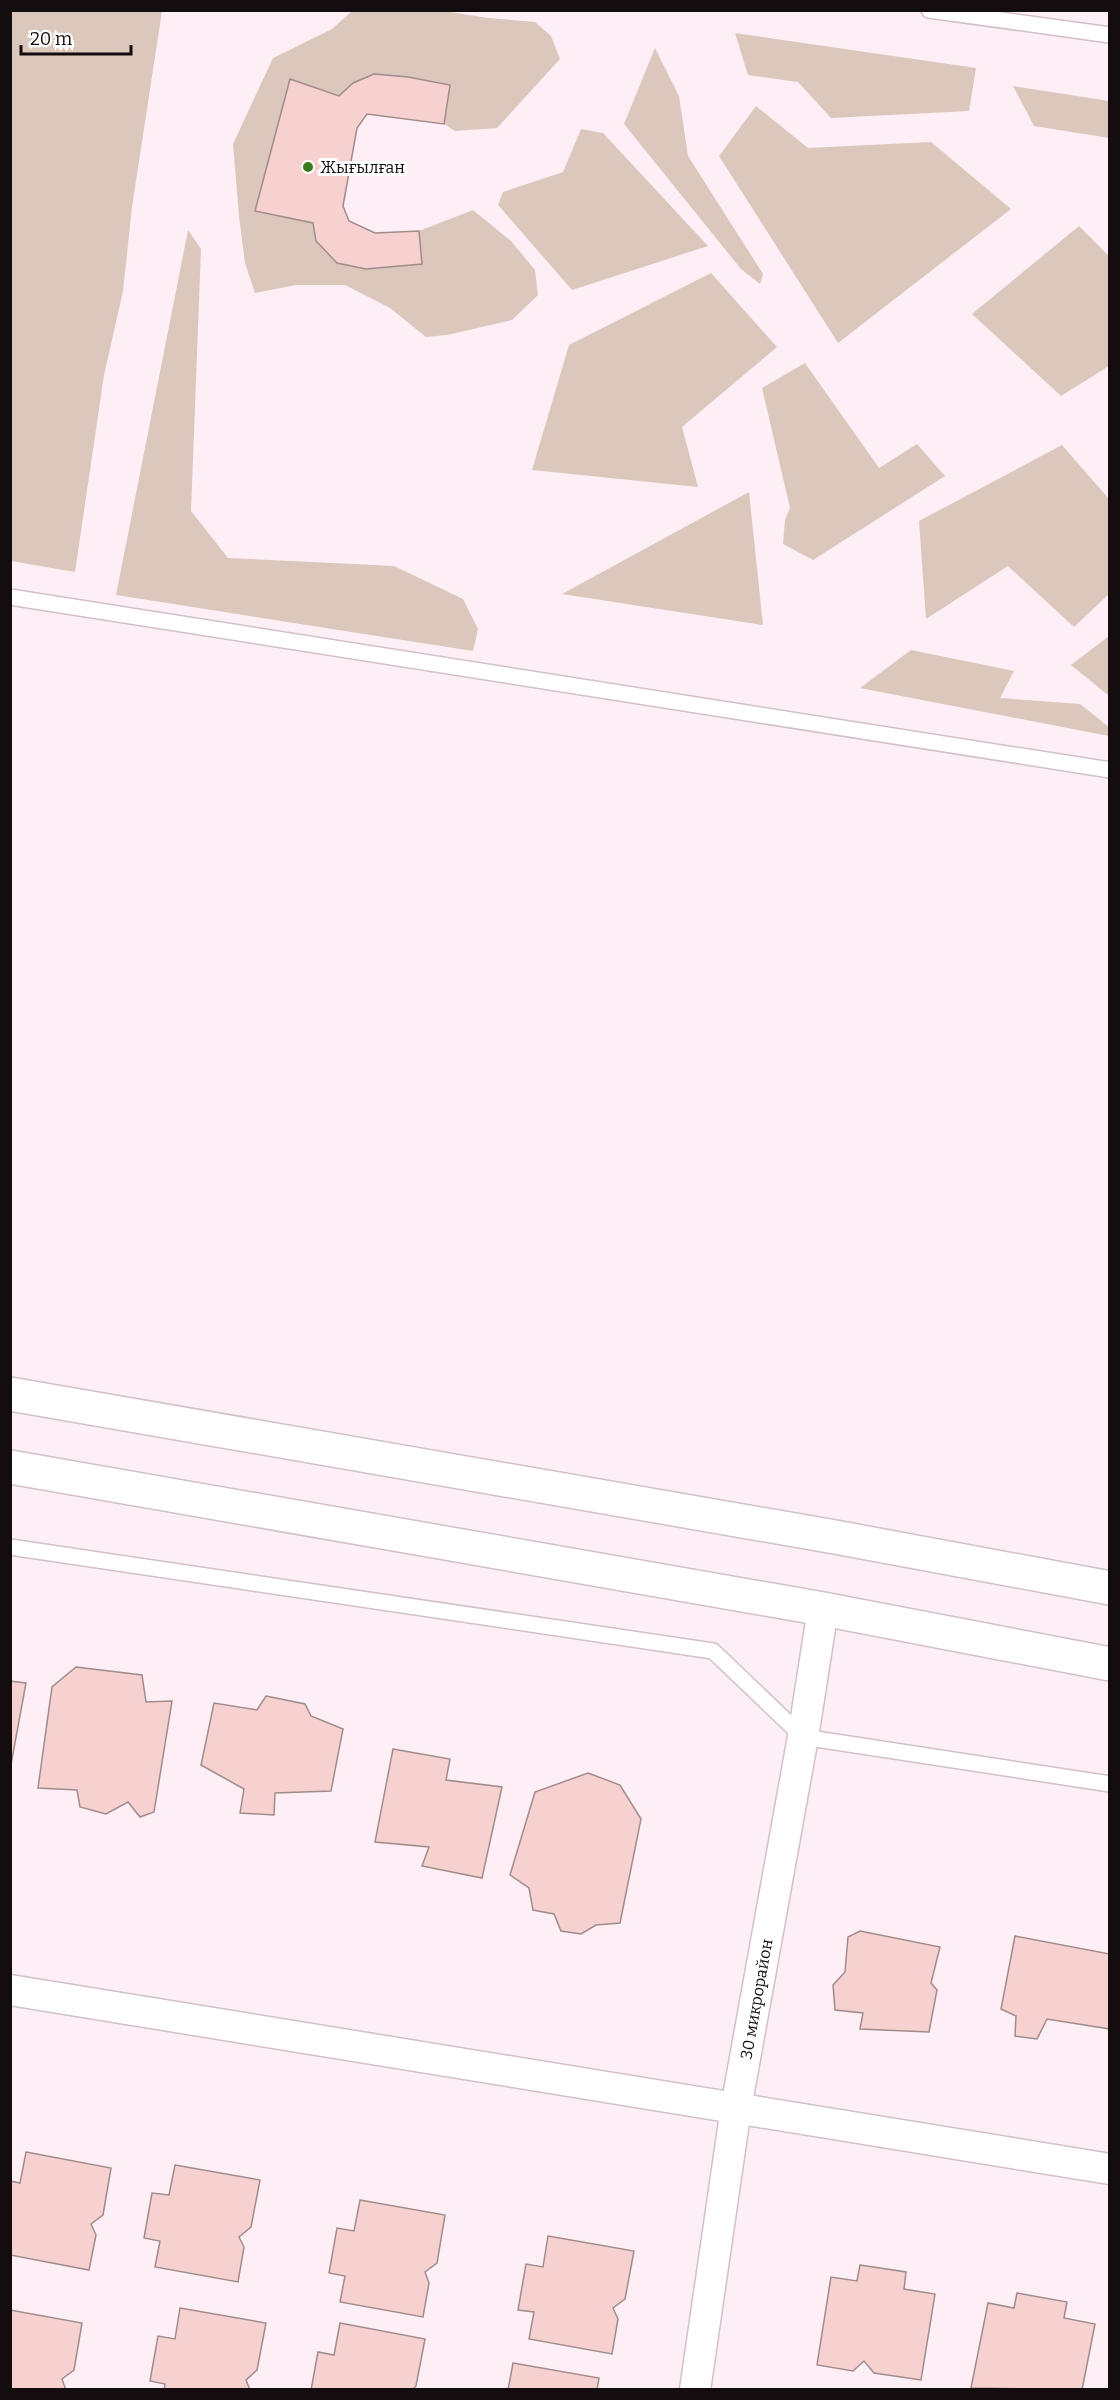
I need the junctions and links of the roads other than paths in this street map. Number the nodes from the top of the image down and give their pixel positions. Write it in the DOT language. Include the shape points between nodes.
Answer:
graph roads {
  1 [pos="929,10"];
  2 [pos="1110,35"];
  3 [pos="10,597"];
  4 [pos="1110,770"];
  5 [pos="10,1394"];
  6 [pos="10,1467"];
  7 [pos="10,1547"];
  8 [pos="1110,1588"];
  9 [pos="823,1609"];
  10 [pos="1110,1664"];
  11 [pos="803,1737"];
  12 [pos="1110,1784"];
  13 [pos="10,1990"];
  14 [pos="736,2108"];
  15 [pos="1110,2169"];
  16 [pos="695,2390"];
  1 -- 2 [label="lane"];
  3 -- 4 [label="lane"];
  5 -- 8 [label="main road" via="824,1534"];
  6 -- 9 [label="main road"];
  7 -- 11 [label="lane" via="713,1651"];
  9 -- 10 [label="main road"];
  9 -- 11 [label="street, 30 микрорайон"];
  11 -- 12 [label="lane"];
  11 -- 14 [label="street, 30 микрорайон"];
  13 -- 14 [label="street"];
  14 -- 15 [label="street"];
  14 -- 16 [label="street, 30 микрорайон"];
}
